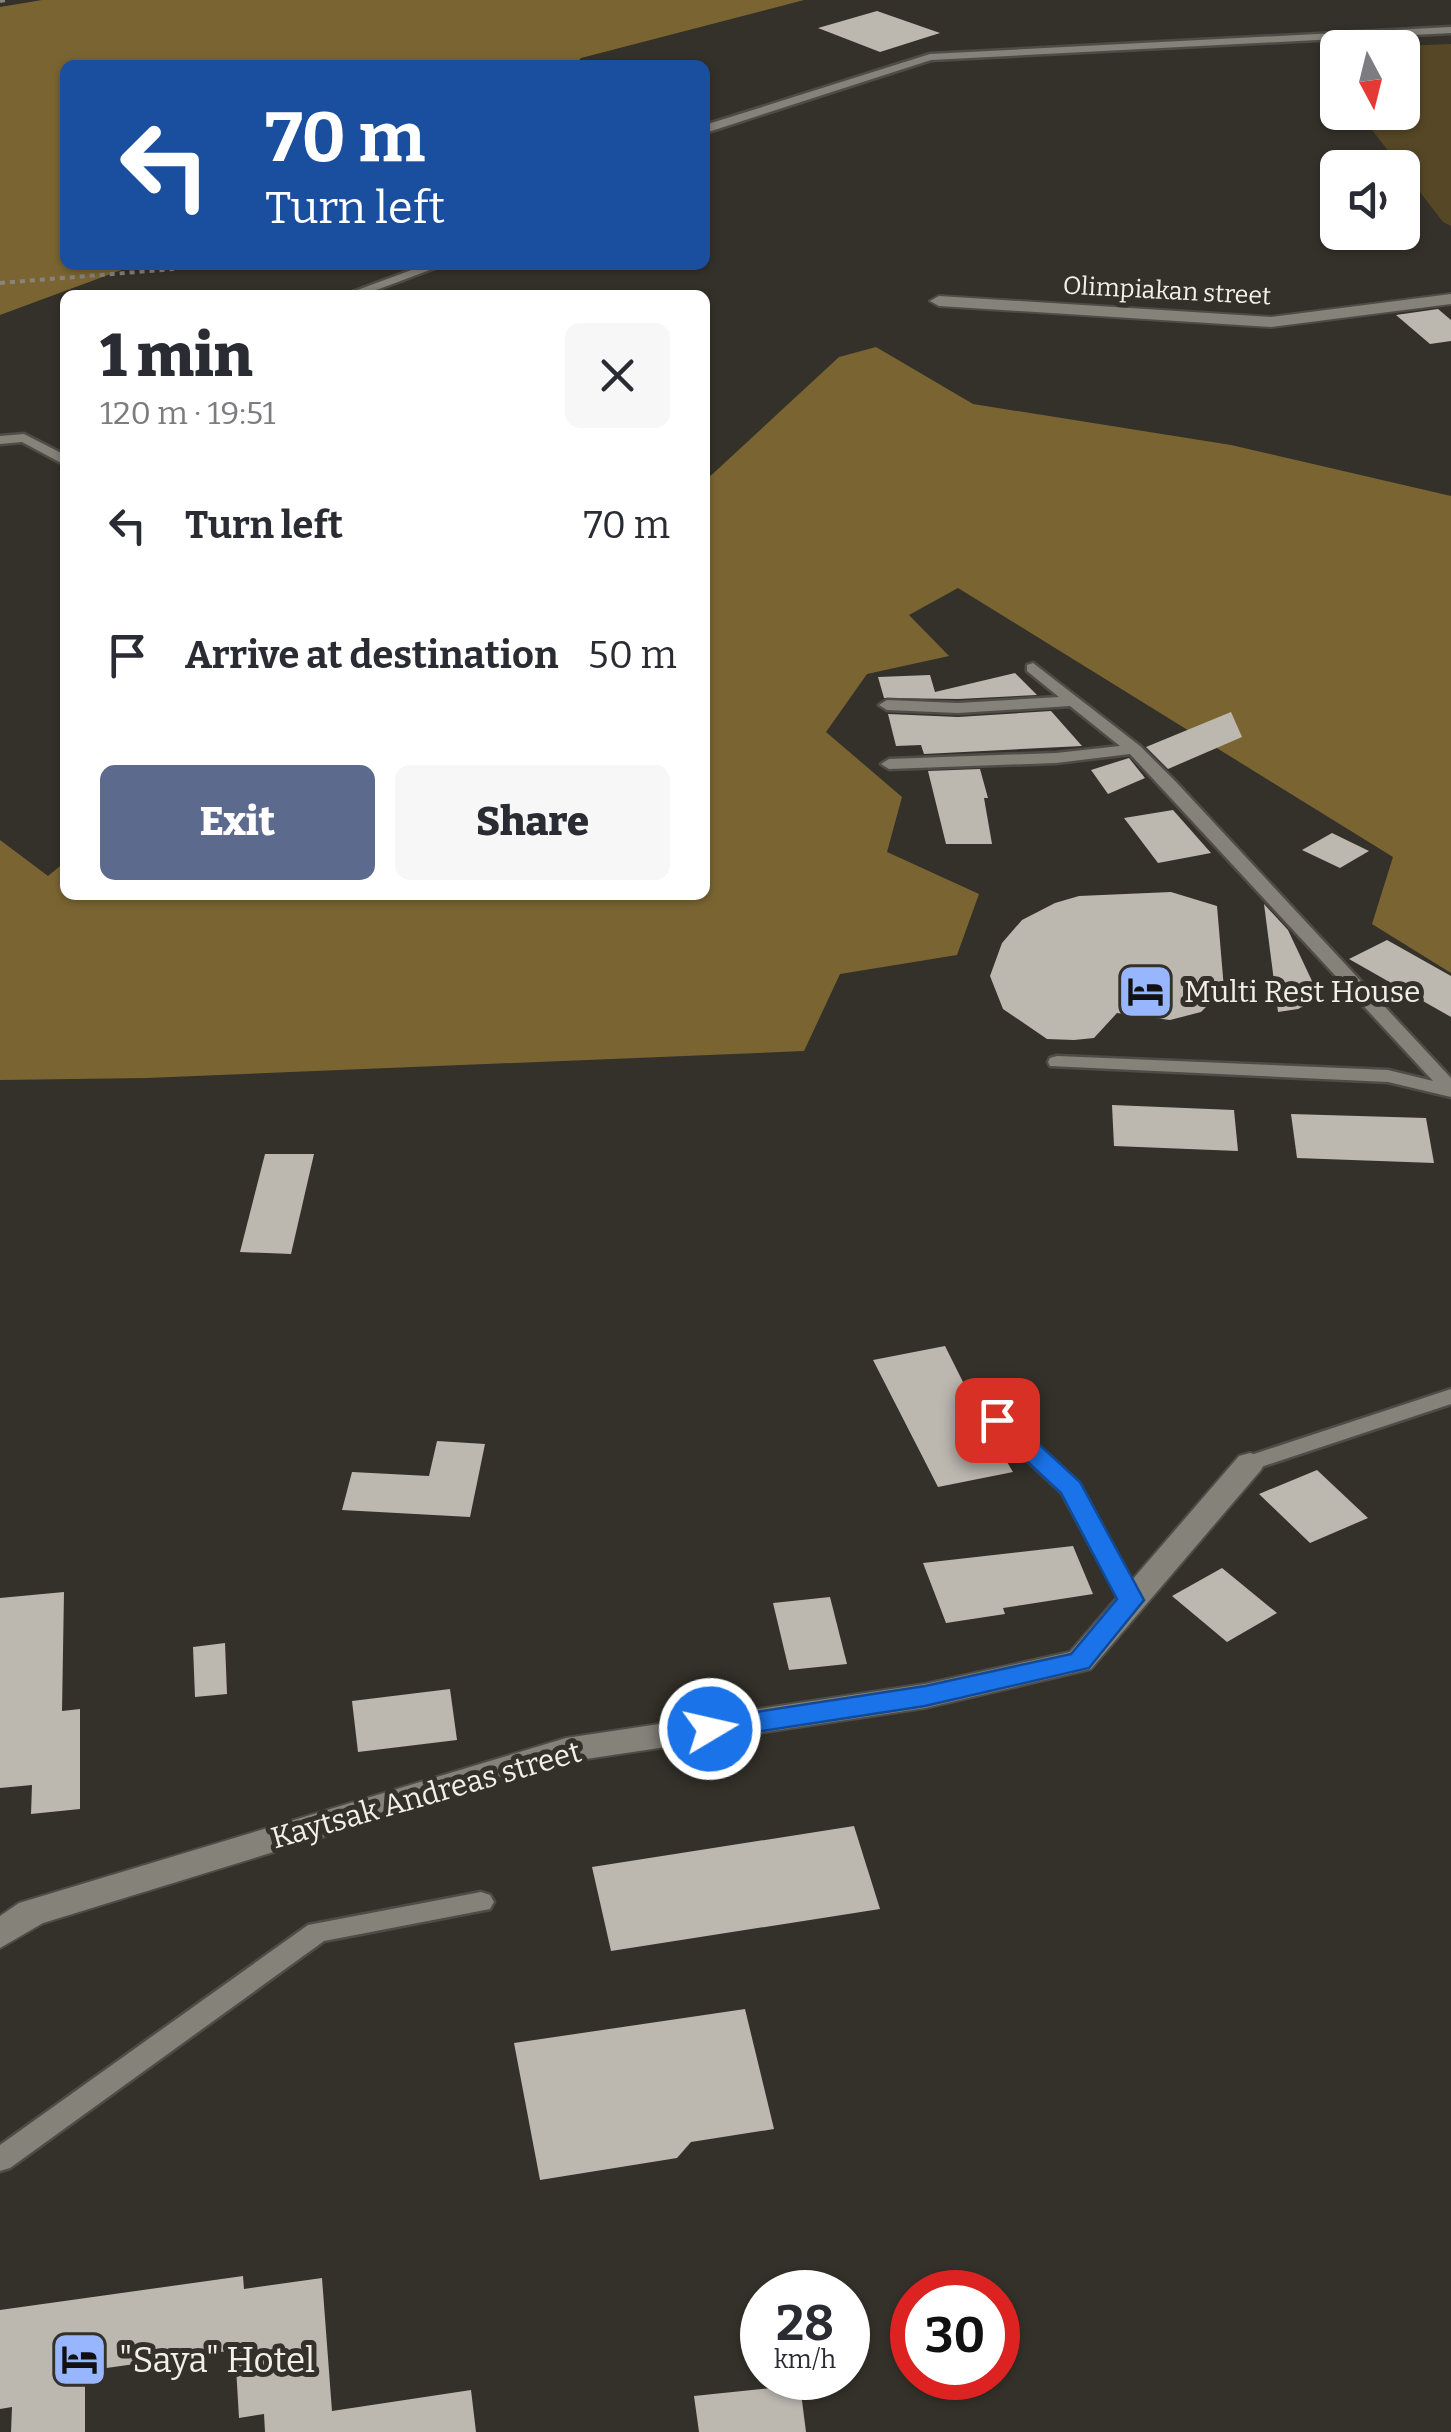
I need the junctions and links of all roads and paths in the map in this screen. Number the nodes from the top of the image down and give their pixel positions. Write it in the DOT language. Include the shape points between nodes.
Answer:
graph roads {
  1 [pos="1451,30"];
  2 [pos="710,126"];
  3 [pos="162,270"];
  4 [pos="422,270"];
  5 [pos="0,284"];
  6 [pos="364,290"];
  7 [pos="1451,300"];
  8 [pos="939,301"];
  9 [pos="0,440"];
  10 [pos="60,457"];
  11 [pos="1033,668"];
  12 [pos="1072,701"];
  13 [pos="887,704"];
  14 [pos="1134,749"];
  15 [pos="889,764"];
  16 [pos="1057,1062"];
  17 [pos="1451,1090"];
  18 [pos="1451,1396"];
  19 [pos="997,1420"];
  20 [pos="1250,1462"];
  21 [pos="1131,1600"];
  22 [pos="481,1902"];
  23 [pos="0,1934"];
  24 [pos="0,2160"];
  1 -- 2 [label="lane" via="930,57"];
  3 -- 5 [label="path"];
  4 -- 6 [label="lane"];
  7 -- 8 [label="street, Olimpiakan street" via="1271,322"];
  9 -- 10 [label="lane" via="24,438"];
  11 -- 12 [label="lane"];
  12 -- 13 [label="lane" via="958,708"];
  12 -- 14 [label="lane"];
  14 -- 15 [label="lane"];
  14 -- 17 [label="lane"];
  16 -- 17 [label="lane" via="1388,1076"];
  18 -- 20 [label="lane"];
  19 -- 21 [label="lane" via="1071,1488"];
  20 -- 21 [label="street, Kaytsak Andreas street"];
  21 -- 23 [label="street, Kaytsak Andreas street" via="1080,1662 925,1696 566,1750 31,1912"];
  22 -- 24 [label="lane" via="317,1932"];
}
